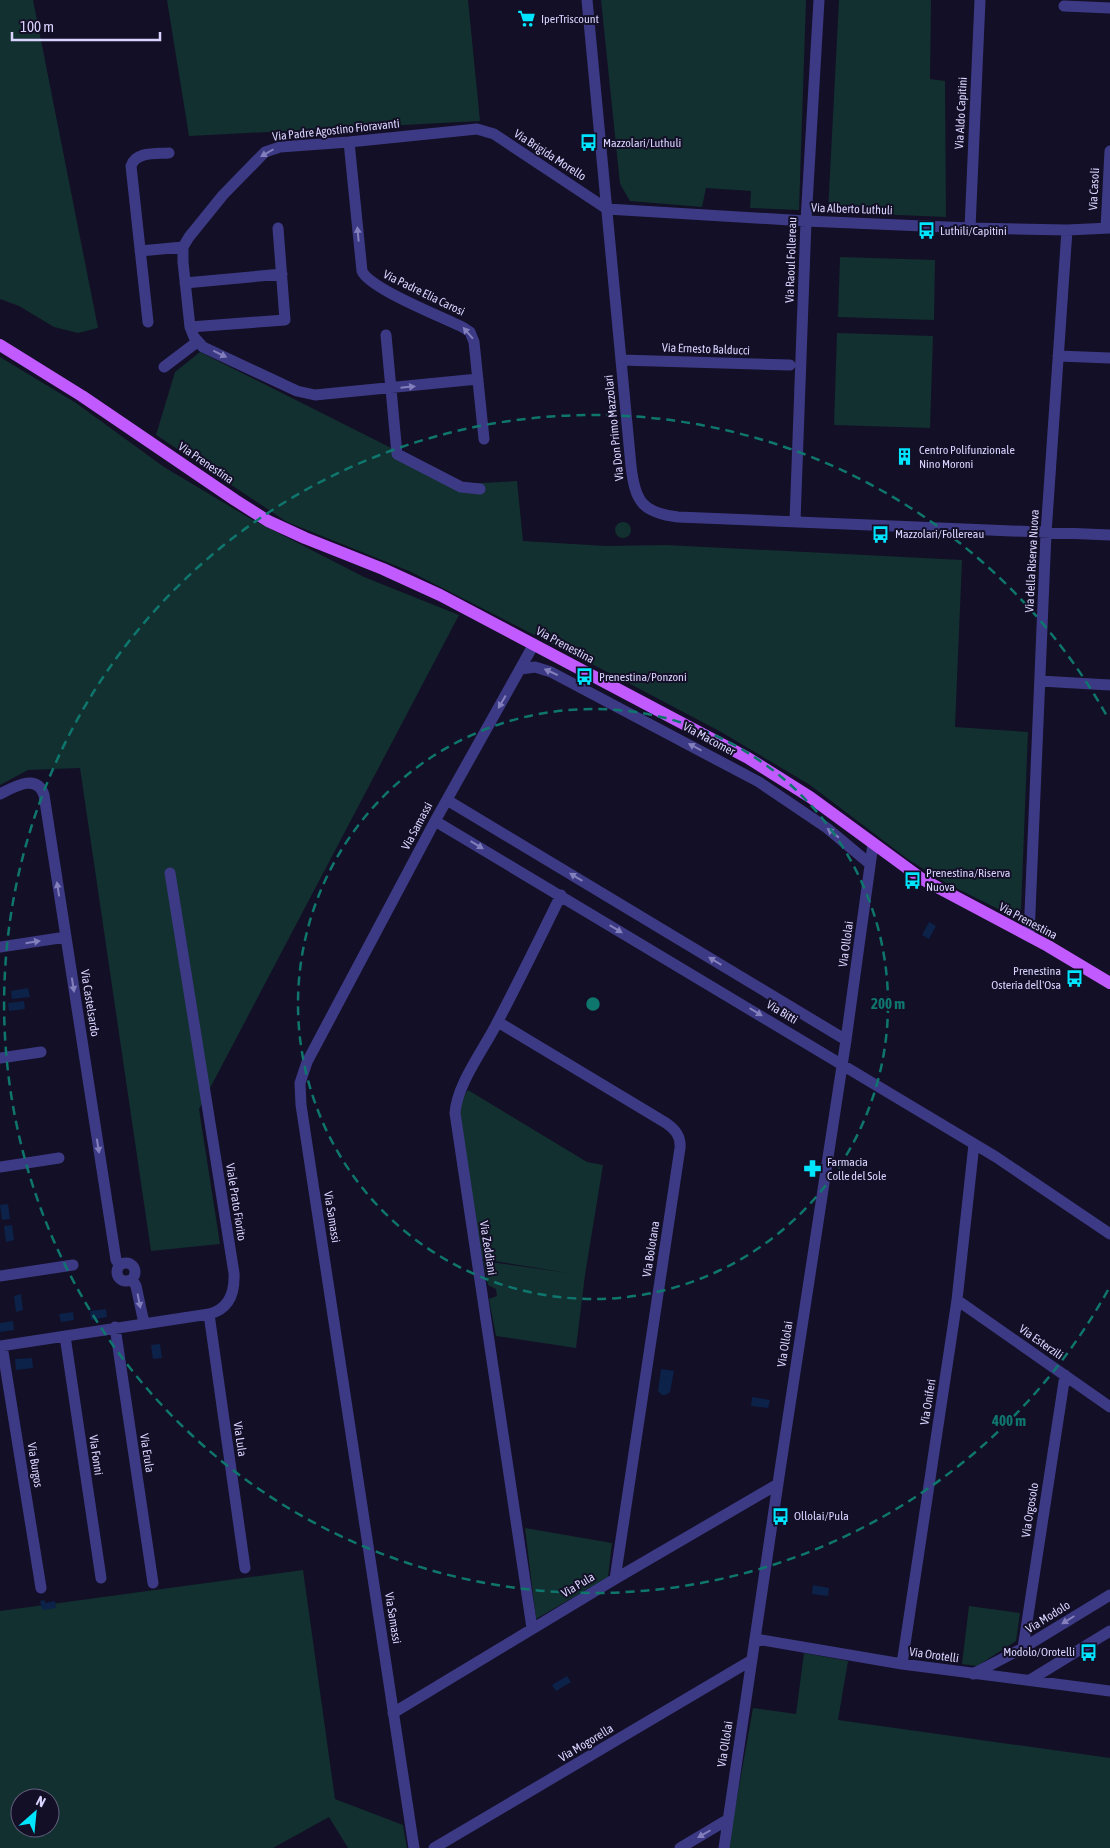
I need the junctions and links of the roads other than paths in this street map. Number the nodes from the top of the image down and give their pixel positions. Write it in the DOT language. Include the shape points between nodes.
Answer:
graph roads {
  1 [pos="587,0"];
  2 [pos="819,0"];
  3 [pos="980,0"];
  4 [pos="1064,6"];
  5 [pos="1110,8"];
  6 [pos="477,129"];
  7 [pos="349,142"];
  8 [pos="1110,151"];
  9 [pos="169,153"];
  10 [pos="607,209"];
  11 [pos="806,221"];
  12 [pos="278,228"];
  13 [pos="970,228"];
  14 [pos="1108,228"];
  15 [pos="1067,230"];
  16 [pos="183,247"];
  17 [pos="140,251"];
  18 [pos="282,274"];
  19 [pos="185,283"];
  20 [pos="148,322"];
  21 [pos="190,327"];
  22 [pos="386,335"];
  23 [pos="197,342"];
  24 [pos="0,345"];
  25 [pos="1058,356"];
  26 [pos="1110,358"];
  27 [pos="621,360"];
  28 [pos="790,366"];
  29 [pos="164,367"];
  30 [pos="478,379"];
  31 [pos="390,389"];
  32 [pos="484,439"];
  33 [pos="480,489"];
  34 [pos="795,521"];
  35 [pos="1046,532"];
  36 [pos="1110,535"];
  37 [pos="534,644"];
  38 [pos="521,669"];
  39 [pos="1040,682"];
  40 [pos="1110,685"];
  41 [pos="0,794"];
  42 [pos="447,800"];
  43 [pos="435,821"];
  44 [pos="873,844"];
  45 [pos="870,864"];
  46 [pos="170,873"];
  47 [pos="561,895"];
  48 [pos="1029,936"];
  49 [pos="66,937"];
  50 [pos="0,948"];
  51 [pos="1110,983"];
  52 [pos="498,1022"];
  53 [pos="846,1040"];
  54 [pos="41,1052"];
  55 [pos="0,1058"];
  56 [pos="843,1065"];
  57 [pos="974,1144"];
  58 [pos="58,1158"];
  59 [pos="0,1167"];
  60 [pos="1110,1234"];
  61 [pos="73,1265"];
  62 [pos="0,1276"];
  63 [pos="957,1300"];
  64 [pos="209,1314"];
  65 [pos="144,1323"];
  66 [pos="115,1328"];
  67 [pos="65,1336"];
  68 [pos="1,1346"];
  69 [pos="1065,1375"];
  70 [pos="1110,1406"];
  71 [pos="778,1484"];
  72 [pos="245,1568"];
  73 [pos="101,1578"];
  74 [pos="615,1579"];
  75 [pos="153,1583"];
  76 [pos="41,1588"];
  77 [pos="1108,1598"];
  78 [pos="532,1628"];
  79 [pos="1110,1631"];
  80 [pos="756,1639"];
  81 [pos="1023,1648"];
  82 [pos="752,1660"];
  83 [pos="902,1664"];
  84 [pos="973,1674"];
  85 [pos="1030,1680"];
  86 [pos="1110,1691"];
  87 [pos="393,1712"];
  88 [pos="727,1820"];
  89 [pos="414,1848"];
  90 [pos="434,1848"];
  91 [pos="680,1848"];
  92 [pos="724,1848"];
  1 -- 10 [label="street, Via Don Primo Mazzolari"];
  2 -- 11 [label="street, Via Raoul Follereau"];
  3 -- 13 [label="street, Via Aldo Capitini"];
  4 -- 5 [label="street"];
  6 -- 7 [label="street, Via Padre Agostino Fioravanti"];
  6 -- 10 [label="street, Via Brigida Morello" via="494,134"];
  7 -- 16 [label="street, Via Padre Agostino Fioravanti, one-way" via="280,147 265,152 223,195"];
  30 -- 7 [label="street, Via Padre Elia Carosi, one-way" via="474,340 467,330 388,291 363,274"];
  8 -- 14 [label="street, Via Casoli"];
  9 -- 17 [label="street" via="138,156 132,163"];
  10 -- 11 [label="street, Via Alberto Luthuli"];
  10 -- 27 [label="street, Via Don Primo Mazzolari"];
  11 -- 13 [label="street, Via Alberto Luthuli"];
  11 -- 34 [label="street, Via Raoul Follereau"];
  12 -- 18 [label="street"];
  13 -- 15 [label="street, Via Alberto Luthuli"];
  14 -- 15 [label="street"];
  15 -- 25 [label="street, Via della Riserva Nuova"];
  16 -- 17 [label="street"];
  16 -- 19 [label="street"];
  17 -- 20 [label="street"];
  18 -- 19 [label="street"];
  18 -- 21 [label="street" via="285,320"];
  19 -- 21 [label="street"];
  21 -- 23 [label="street"];
  22 -- 31 [label="street"];
  23 -- 29 [label="street"];
  23 -- 31 [label="street, one-way" via="307,394"];
  24 -- 37 [label="main road, Via Prenestina" via="268,521 418,584"];
  25 -- 26 [label="street"];
  25 -- 35 [label="street, Via della Riserva Nuova"];
  27 -- 28 [label="street, Via Ernesto Balducci"];
  27 -- 34 [label="street, Via Don Primo Mazzolari" via="632,479 638,499 645,507 678,517"];
  31 -- 30 [label="street, one-way"];
  30 -- 32 [label="street, Via Padre Elia Carosi"];
  31 -- 33 [label="street" via="397,454 461,487"];
  34 -- 35 [label="street, Via Don Primo Mazzolari"];
  35 -- 36 [label="street, Via Don Primo Mazzolari"];
  35 -- 39 [label="street, Via della Riserva Nuova"];
  37 -- 38 [label="street, Via Samassi"];
  37 -- 44 [label="main road, Via Prenestina" via="761,766 810,797"];
  38 -- 42 [label="street, Via Samassi, one-way"];
  45 -- 38 [label="street, Via Macomer, one-way" via="806,814 741,772 547,670 535,667"];
  39 -- 40 [label="street"];
  39 -- 48 [label="street, Via della Riserva Nuova"];
  49 -- 41 [label="street, Via Castelsardo, one-way" via="43,792 38,786 26,783"];
  42 -- 43 [label="street, Via Samassi"];
  53 -- 42 [label="street, Via Bitti, one-way"];
  43 -- 47 [label="street, Via Bitti, one-way"];
  43 -- 87 [label="street, Via Samassi" via="307,1062 300,1087"];
  44 -- 45 [label="street, Via Ollolai"];
  44 -- 48 [label="main road, Via Prenestina" via="922,879"];
  45 -- 53 [label="street, Via Ollolai"];
  46 -- 64 [label="street, Viale Prato Fiorito" via="234,1273 229,1301"];
  47 -- 52 [label="street, Via Zeddiani"];
  47 -- 56 [label="street, Via Bitti, one-way"];
  48 -- 51 [label="main road, Via Prenestina"];
  50 -- 49 [label="street, one-way"];
  49 -- 65 [label="street, Via Castelsardo, one-way" via="116,1260 120,1265 117,1272 119,1278 125,1282 132,1279 136,1286"];
  52 -- 74 [label="street, Via Bolotana" via="666,1124 679,1137 680,1148"];
  52 -- 78 [label="street, Via Zeddiani" via="462,1087 455,1118"];
  53 -- 56 [label="street, Via Ollolai"];
  54 -- 55 [label="street"];
  56 -- 57 [label="street, Via Bitti"];
  56 -- 71 [label="street, Via Ollolai"];
  57 -- 60 [label="street, Via Bitti"];
  57 -- 63 [label="street, Via Oniferi"];
  58 -- 59 [label="street"];
  61 -- 62 [label="street"];
  63 -- 69 [label="street, Via Esterzili"];
  63 -- 83 [label="street, Via Oniferi"];
  64 -- 65 [label="street, Viale Prato Fiorito"];
  64 -- 72 [label="street, Via Lula"];
  65 -- 66 [label="street, Viale Prato Fiorito"];
  66 -- 67 [label="street, Viale Prato Fiorito"];
  66 -- 75 [label="street, Via Erula"];
  67 -- 68 [label="street, Viale Prato Fiorito"];
  67 -- 73 [label="street, Via Fonni"];
  68 -- 76 [label="street, Via Burgos"];
  69 -- 70 [label="street, Via Esterzili"];
  69 -- 81 [label="street, Via Orgosolo"];
  71 -- 74 [label="street, Via Pula"];
  71 -- 80 [label="street, Via Ollolai"];
  74 -- 78 [label="street, Via Pula"];
  77 -- 81 [label="street, Via Modolo, one-way"];
  78 -- 87 [label="street, Via Pula"];
  79 -- 85 [label="street"];
  80 -- 82 [label="street, Via Ollolai"];
  80 -- 83 [label="street, Via Orotelli"];
  81 -- 84 [label="street, Via Modolo"];
  82 -- 88 [label="street, Via Ollolai"];
  82 -- 90 [label="street, Via Mogorella"];
  83 -- 84 [label="street, Via Orotelli"];
  84 -- 85 [label="street, Via Orotelli"];
  85 -- 86 [label="street, Via Orotelli"];
  87 -- 89 [label="street, Via Samassi"];
  88 -- 91 [label="street, one-way"];
  88 -- 92 [label="street, Via Ollolai"];
}
